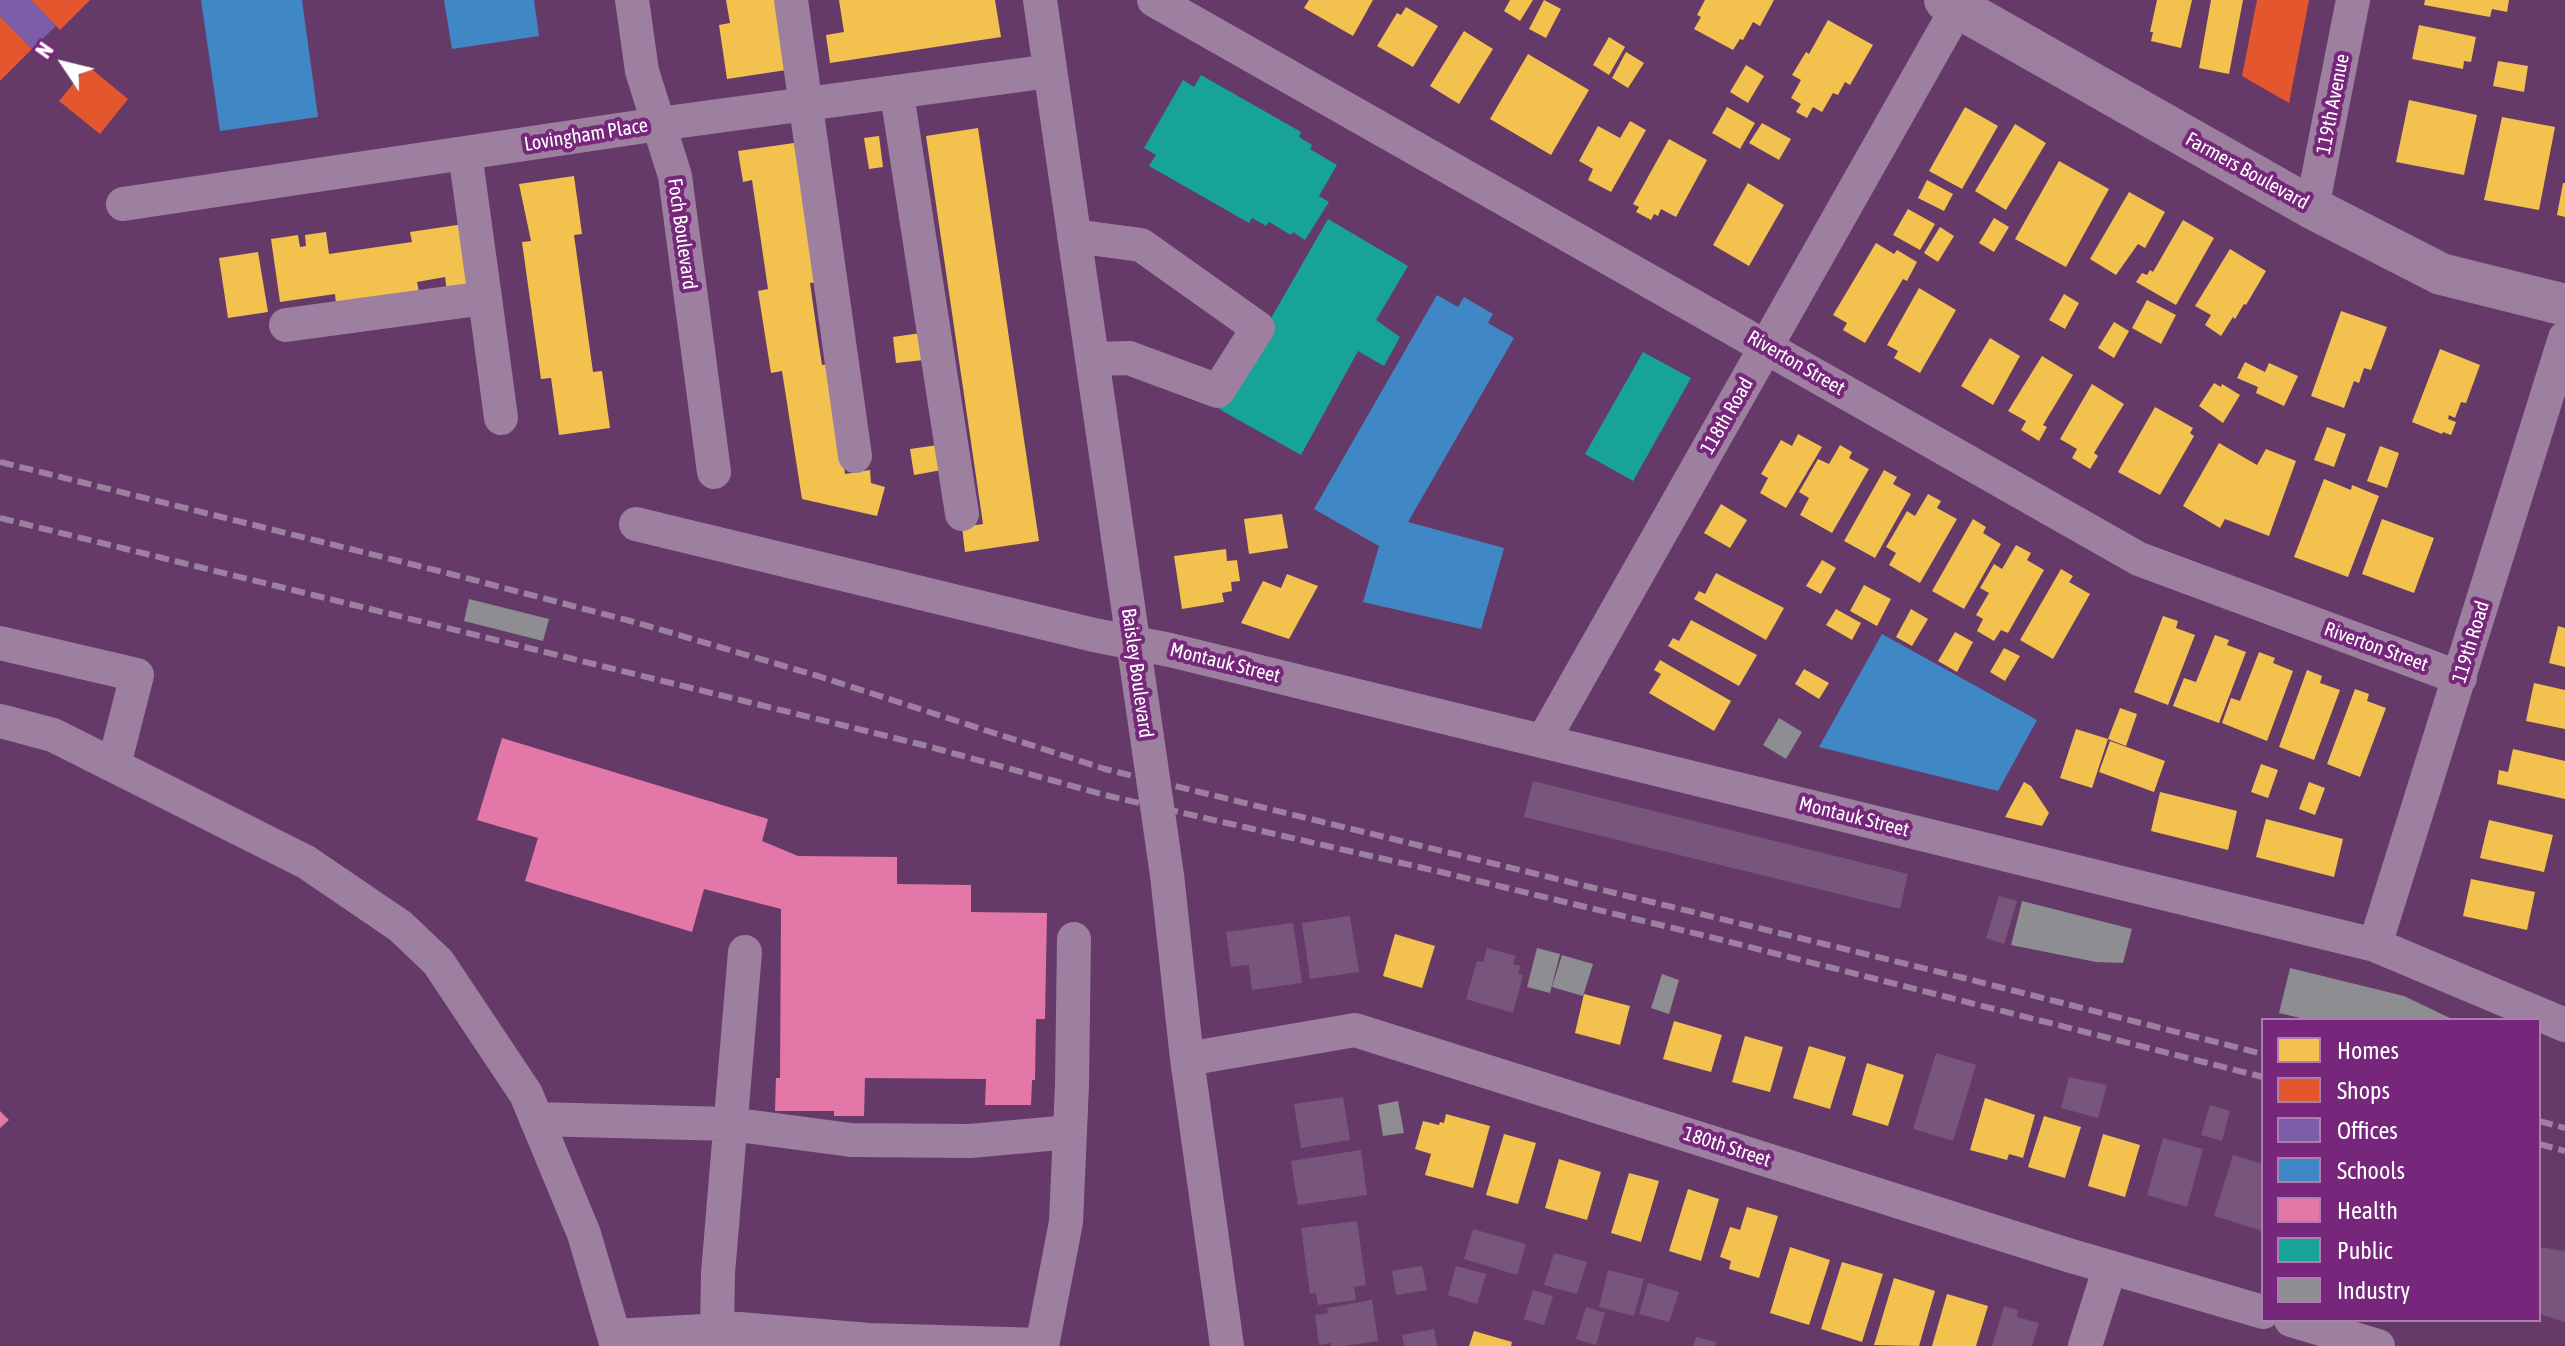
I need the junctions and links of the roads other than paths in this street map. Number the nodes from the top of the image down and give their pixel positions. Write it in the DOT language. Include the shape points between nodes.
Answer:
graph roads {
  1 [pos="632,0"];
  2 [pos="791,0"];
  3 [pos="1040,0"];
  4 [pos="1154,0"];
  5 [pos="2353,0"];
  6 [pos="1952,4"];
  7 [pos="1050,71"];
  8 [pos="897,94"];
  9 [pos="805,105"];
  10 [pos="659,124"];
  11 [pos="465,153"];
  12 [pos="123,204"];
  13 [pos="2312,208"];
  14 [pos="1074,236"];
  15 [pos="485,298"];
  16 [pos="2565,305"];
  17 [pos="286,325"];
  18 [pos="2565,338"];
  19 [pos="1766,346"];
  20 [pos="1092,359"];
  21 [pos="501,418"];
  22 [pos="855,456"];
  23 [pos="714,472"];
  24 [pos="962,514"];
  25 [pos="636,524"];
  26 [pos="1133,641"];
  27 [pos="0,643"];
  28 [pos="2460,678"];
  29 [pos="0,721"];
  30 [pos="1543,741"];
  31 [pos="114,765"];
  32 [pos="1074,939"];
  33 [pos="2375,945"];
  34 [pos="745,952"];
  35 [pos="2565,1025"];
  36 [pos="1187,1059"];
  37 [pos="536,1119"];
  38 [pos="730,1124"];
  39 [pos="1070,1132"];
  40 [pos="2110,1267"];
  41 [pos="2261,1311"];
  42 [pos="2298,1322"];
  43 [pos="717,1330"];
  44 [pos="615,1341"];
  45 [pos="1042,1346"];
  46 [pos="1227,1346"];
  47 [pos="2085,1346"];
  48 [pos="2378,1346"];
  1 -- 10 [label="street, Foch Boulevard" via="642,71"];
  2 -- 9 [label="street"];
  3 -- 7 [label="street, Baisley Boulevard"];
  4 -- 19 [label="street, Riverton Street"];
  5 -- 13 [label="street, 119th Avenue"];
  6 -- 13 [label="main road, Farmers Boulevard"];
  6 -- 19 [label="street, 118th Road"];
  7 -- 8 [label="street, Lovingham Place"];
  7 -- 14 [label="street, Baisley Boulevard"];
  8 -- 9 [label="street, Lovingham Place"];
  8 -- 24 [label="street"];
  9 -- 10 [label="street, Lovingham Place"];
  9 -- 22 [label="street"];
  10 -- 11 [label="street, Lovingham Place"];
  10 -- 23 [label="street, Foch Boulevard" via="675,176"];
  11 -- 12 [label="street, Lovingham Place"];
  11 -- 15 [label="street"];
  13 -- 16 [label="main road, Farmers Boulevard" via="2441,274"];
  14 -- 20 [label="street, Baisley Boulevard"];
  14 -- 20 [label="street" via="1141,245 1258,328 1218,391 1129,358"];
  15 -- 17 [label="street"];
  15 -- 21 [label="street"];
  18 -- 28 [label="street, 119th Road"];
  19 -- 28 [label="street, Riverton Street" via="2139,559"];
  19 -- 30 [label="street, 118th Road"];
  20 -- 26 [label="street, Baisley Boulevard"];
  25 -- 26 [label="street, Montauk Street"];
  26 -- 30 [label="street, Montauk Street"];
  26 -- 36 [label="street, Baisley Boulevard"];
  27 -- 31 [label="street" via="137,675"];
  28 -- 33 [label="street, 119th Road"];
  29 -- 31 [label="street" via="53,735"];
  30 -- 33 [label="street, Montauk Street"];
  31 -- 37 [label="street" via="306,862 400,926 438,962 526,1094"];
  32 -- 39 [label="street"];
  33 -- 35 [label="street, Montauk Street"];
  34 -- 38 [label="street"];
  36 -- 40 [label="street, 180th Street" via="1355,1030"];
  36 -- 46 [label="street, Baisley Boulevard"];
  37 -- 38 [label="street"];
  37 -- 44 [label="street" via="584,1234"];
  38 -- 39 [label="street" via="851,1140 970,1141"];
  38 -- 43 [label="street"];
  39 -- 45 [label="street" via="1066,1222"];
  40 -- 41 [label="street, 180th Street"];
  40 -- 47 [label="street"];
  42 -- 48 [label="street"];
  43 -- 44 [label="street"];
  43 -- 45 [label="street"];
}
